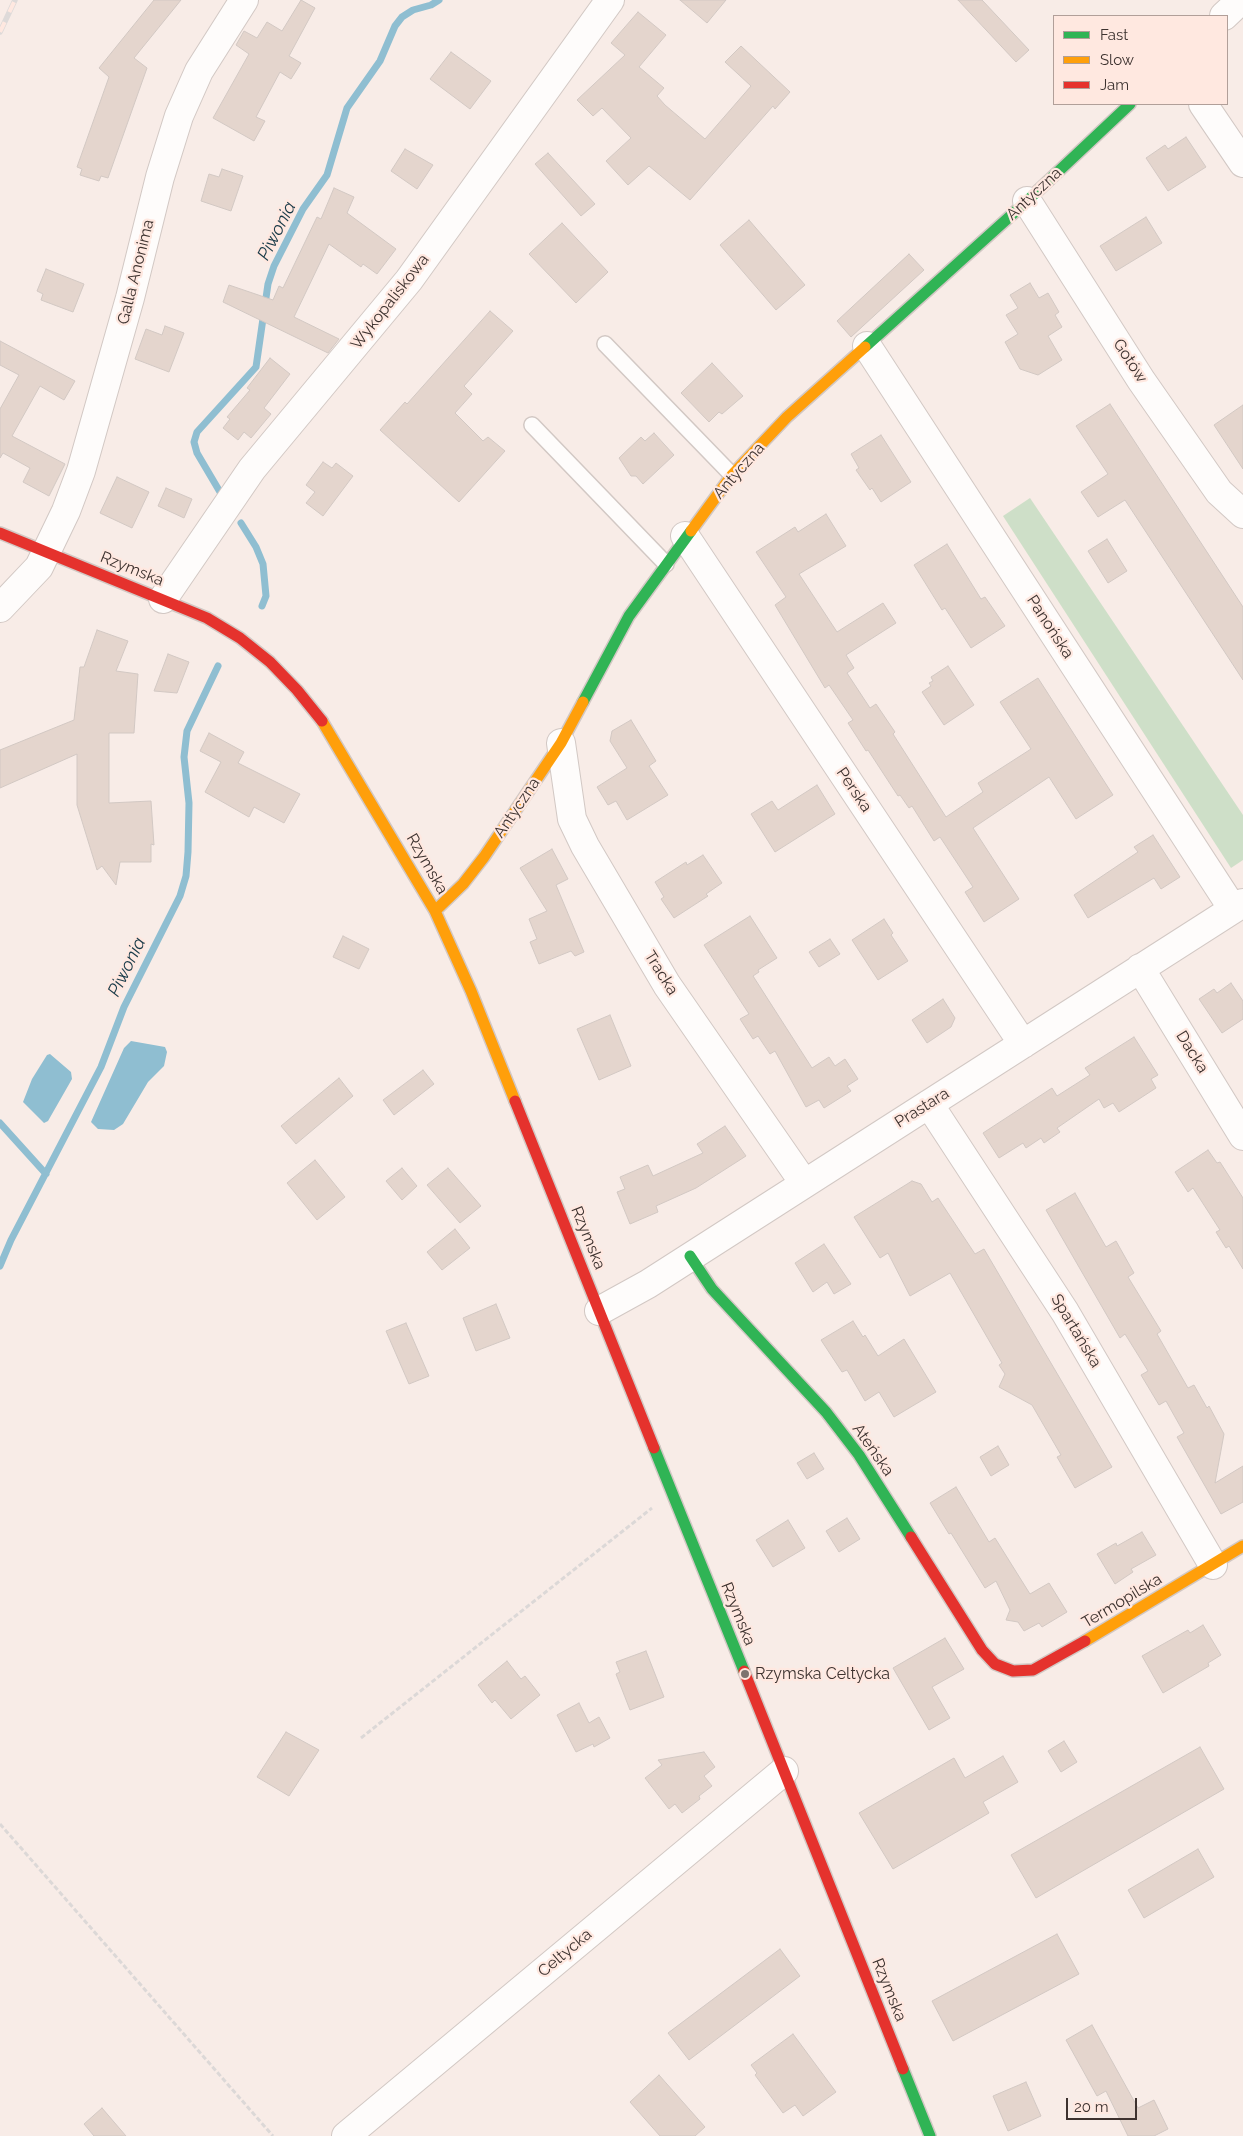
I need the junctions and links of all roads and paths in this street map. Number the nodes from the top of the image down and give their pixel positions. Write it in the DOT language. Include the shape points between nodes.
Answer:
graph roads {
  1 [pos="244,0"];
  2 [pos="610,0"];
  3 [pos="1241,0"];
  4 [pos="1225,15"];
  5 [pos="1129,105"];
  6 [pos="1204,105"];
  7 [pos="1243,163"];
  8 [pos="1027,200"];
  9 [pos="605,344"];
  10 [pos="867,346"];
  11 [pos="532,425"];
  12 [pos="732,475"];
  13 [pos="1243,514"];
  14 [pos="0,533"];
  15 [pos="685,536"];
  16 [pos="47,553"];
  17 [pos="666,564"];
  18 [pos="163,599"];
  19 [pos="0,608"];
  20 [pos="561,743"];
  21 [pos="1238,906"];
  22 [pos="435,911"];
  23 [pos="1140,968"];
  24 [pos="1023,1044"];
  25 [pos="929,1104"];
  26 [pos="1243,1136"];
  27 [pos="804,1183"];
  28 [pos="690,1256"];
  29 [pos="600,1311"];
  30 [pos="672,1492"];
  31 [pos="1243,1546"];
  32 [pos="1213,1565"];
  33 [pos="1013,1671"];
  34 [pos="361,1738"];
  35 [pos="784,1771"];
  36 [pos="0,1824"];
  37 [pos="273,2136"];
  38 [pos="346,2136"];
  39 [pos="930,2136"];
  1 -- 16 [label="street, Galla Anonima" via="199,72 179,116 81,471"];
  2 -- 18 [label="street, Wykopaliskowa" via="409,280 252,469"];
  3 -- 4 [label="street"];
  5 -- 8 [label="main road, Antyczna"];
  6 -- 7 [label="street"];
  8 -- 10 [label="main road, Antyczna"];
  8 -- 13 [label="street, Gotów" via="1147,388 1219,492"];
  9 -- 12 [label="lane"];
  10 -- 12 [label="main road, Antyczna" via="787,417"];
  10 -- 21 [label="street, Panońska"];
  11 -- 17 [label="lane"];
  12 -- 15 [label="main road, Antyczna"];
  14 -- 16 [label="main road, Rzymska"];
  15 -- 17 [label="main road, Antyczna"];
  15 -- 24 [label="street, Perska"];
  16 -- 18 [label="main road, Rzymska"];
  16 -- 19 [label="street, Galla Anonima" via="30,579"];
  17 -- 20 [label="main road, Antyczna" via="629,616"];
  18 -- 22 [label="main road, Rzymska" via="240,638 297,690 322,720"];
  20 -- 22 [label="main road, Antyczna" via="484,858"];
  20 -- 27 [label="street, Tracka" via="572,819 585,846 668,985"];
  21 -- 23 [label="street, Prastara"];
  22 -- 29 [label="main road, Rzymska" via="471,991"];
  23 -- 24 [label="street, Prastara"];
  23 -- 26 [label="street, Dacka"];
  24 -- 25 [label="street, Prastara"];
  25 -- 27 [label="street, Prastara"];
  25 -- 32 [label="street, Spartańska" via="1066,1312"];
  27 -- 28 [label="street, Prastara"];
  28 -- 29 [label="street, Prastara"];
  28 -- 33 [label="main road, Ateńska" via="712,1289 826,1412 859,1455 982,1650 995,1664"];
  29 -- 30 [label="main road, Rzymska"];
  30 -- 34 [label="path"];
  30 -- 35 [label="main road, Rzymska"];
  31 -- 32 [label="main road, Termopilska"];
  32 -- 33 [label="main road, Termopilska" via="1051,1662 1033,1670"];
  35 -- 38 [label="street, Celtycka"];
  35 -- 39 [label="main road, Rzymska"];
  36 -- 37 [label="path"];
}
